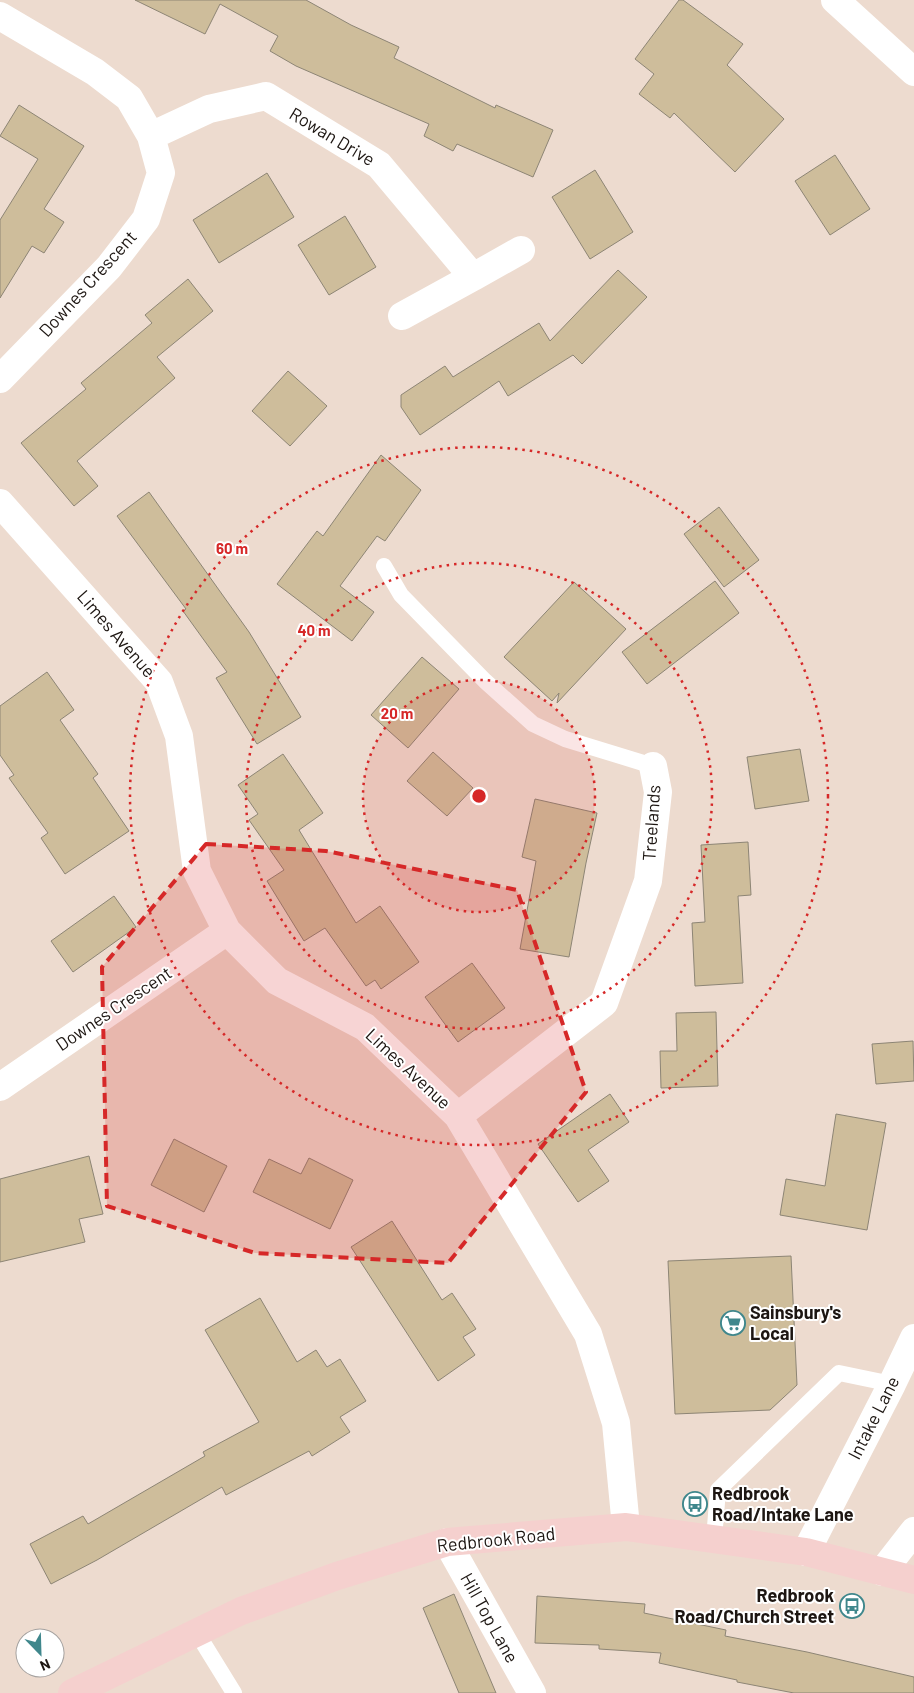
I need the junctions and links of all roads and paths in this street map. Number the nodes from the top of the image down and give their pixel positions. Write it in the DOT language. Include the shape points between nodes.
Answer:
graph roads {
  1 [pos="835,0"];
  2 [pos="0,16"];
  3 [pos="914,72"];
  4 [pos="150,136"];
  5 [pos="521,250"];
  6 [pos="473,277"];
  7 [pos="402,316"];
  8 [pos="0,379"];
  9 [pos="0,503"];
  10 [pos="384,566"];
  11 [pos="653,766"];
  12 [pos="227,931"];
  13 [pos="0,1086"];
  14 [pos="458,1116"];
  15 [pos="914,1338"];
  16 [pos="892,1384"];
  17 [pos="626,1527"];
  18 [pos="914,1531"];
  19 [pos="714,1539"];
  20 [pos="447,1542"];
  21 [pos="806,1552"];
  22 [pos="882,1572"];
  23 [pos="914,1580"];
  24 [pos="196,1633"];
  25 [pos="72,1693"];
  26 [pos="234,1693"];
  27 [pos="532,1693"];
  1 -- 3 [label="street"];
  2 -- 4 [label="street, Downes Crescent" via="95,72 129,98"];
  4 -- 6 [label="street, Rowan Drive" via="209,109 266,96 379,165"];
  4 -- 8 [label="street, Downes Crescent" via="161,173 146,219 109,267"];
  5 -- 6 [label="street"];
  6 -- 7 [label="street"];
  9 -- 12 [label="street, Limes Avenue" via="159,682 179,736 197,871"];
  10 -- 11 [label="lane, Treelands" via="401,595 485,681 533,724 565,739"];
  11 -- 14 [label="street, Treelands" via="658,792 648,881 604,1003"];
  12 -- 13 [label="street, Downes Crescent"];
  12 -- 14 [label="street, Limes Avenue" via="277,982 365,1027"];
  14 -- 17 [label="street, Limes Avenue" via="588,1334 616,1423"];
  15 -- 16 [label="street, Intake Lane"];
  16 -- 19 [label="lane" via="839,1373 718,1490"];
  16 -- 21 [label="street, Intake Lane"];
  17 -- 19 [label="street, Redbrook Road"];
  17 -- 20 [label="street, Redbrook Road"];
  18 -- 22 [label="street"];
  19 -- 21 [label="street, Redbrook Road"];
  20 -- 24 [label="street, Redbrook Road" via="336,1576 241,1611"];
  20 -- 27 [label="street, Hill Top Lane"];
  21 -- 22 [label="street, Redbrook Road"];
  22 -- 23 [label="street, Redbrook Road"];
  24 -- 25 [label="street, Redbrook Road"];
  24 -- 26 [label="lane"];
}
